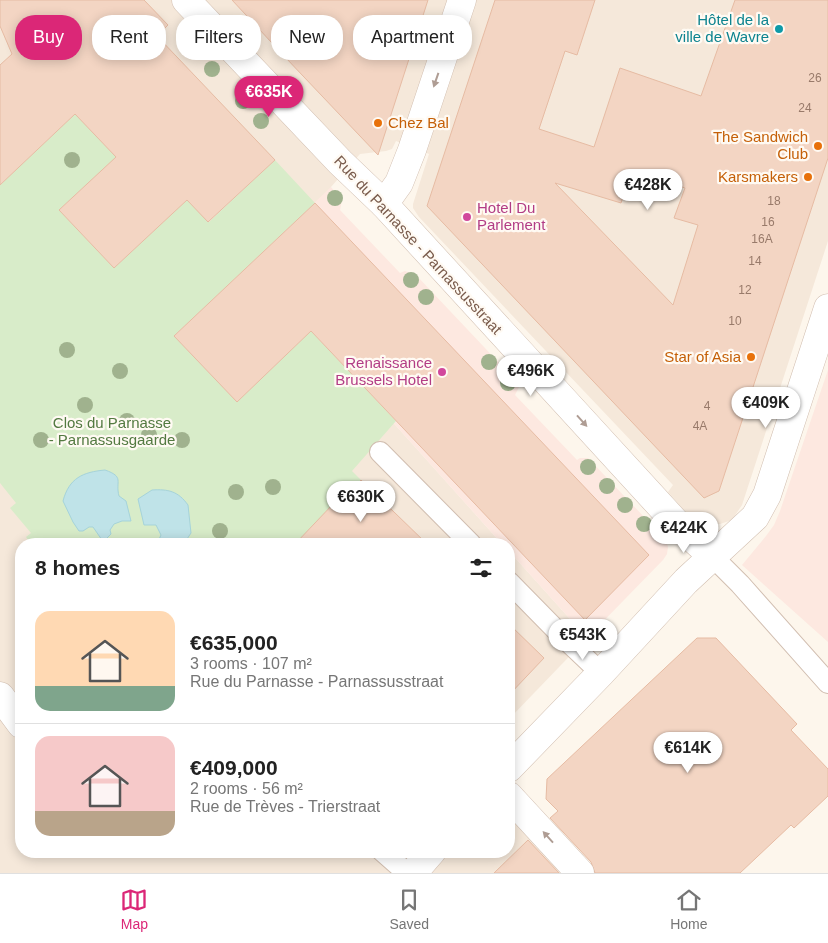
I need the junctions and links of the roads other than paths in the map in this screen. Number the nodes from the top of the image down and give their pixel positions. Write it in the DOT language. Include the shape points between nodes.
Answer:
graph roads {
  1 [pos="186,0"];
  2 [pos="462,0"];
  3 [pos="384,204"];
  4 [pos="828,308"];
  5 [pos="380,452"];
  6 [pos="465,538"];
  7 [pos="712,556"];
  8 [pos="515,588"];
  9 [pos="601,673"];
  10 [pos="828,683"];
  11 [pos="0,696"];
  12 [pos="15,716"];
  13 [pos="515,762"];
  14 [pos="515,803"];
  15 [pos="390,858"];
  16 [pos="426,858"];
  17 [pos="407,873"];
  18 [pos="413,873"];
  19 [pos="580,873"];
  1 -- 3 [label="street, Rue du Parnasse - Parnassusstraat"];
  2 -- 3 [label="street, one-way" via="412,150 399,183"];
  3 -- 7 [label="street, Rue du Parnasse - Parnassusstraat, one-way" via="678,526"];
  4 -- 7 [label="street" via="766,494 755,517"];
  5 -- 6 [label="lane"];
  7 -- 9 [label="street"];
  7 -- 10 [label="lane"];
  8 -- 9 [label="lane"];
  9 -- 13 [label="street"];
  11 -- 12 [label="street"];
  19 -- 14 [label="street, one-way"];
  15 -- 17 [label="lane"];
  16 -- 18 [label="street"];
}
